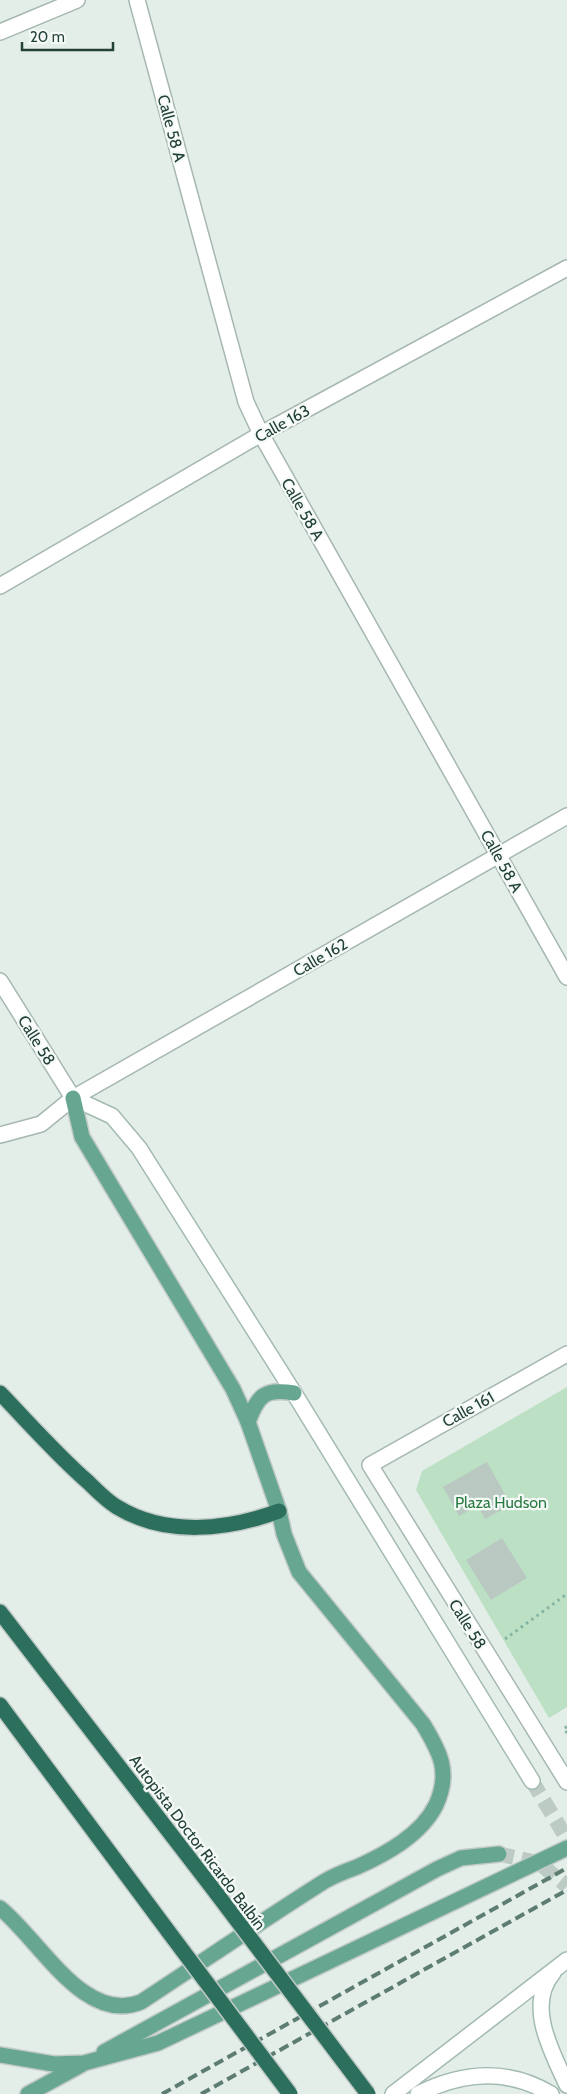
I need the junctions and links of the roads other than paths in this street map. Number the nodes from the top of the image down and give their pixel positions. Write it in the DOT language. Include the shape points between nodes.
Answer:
graph roads {
  1 [pos="76,0"];
  2 [pos="137,0"];
  3 [pos="0,32"];
  4 [pos="567,268"];
  5 [pos="261,434"];
  6 [pos="0,586"];
  7 [pos="567,816"];
  8 [pos="499,855"];
  9 [pos="567,977"];
  10 [pos="0,981"];
  11 [pos="73,1098"];
  12 [pos="0,1136"];
  13 [pos="567,1354"];
  14 [pos="0,1393"];
  15 [pos="294,1393"];
  16 [pos="248,1422"];
  17 [pos="370,1465"];
  18 [pos="279,1511"];
  19 [pos="0,1612"];
  20 [pos="0,1705"];
  21 [pos="532,1781"];
  22 [pos="567,1782"];
  23 [pos="567,1848"];
  24 [pos="499,1854"];
  25 [pos="0,1908"];
  26 [pos="564,1961"];
  27 [pos="0,2055"];
  28 [pos="84,2063"];
  29 [pos="567,2085"];
  30 [pos="28,2094"];
  31 [pos="290,2094"];
  32 [pos="368,2094"];
  33 [pos="393,2094"];
  34 [pos="418,2094"];
  35 [pos="551,2094"];
  1 -- 3 [label="street"];
  2 -- 5 [label="street, Calle 58 A" via="246,402"];
  4 -- 5 [label="street, Calle 163"];
  5 -- 6 [label="street, Calle 163"];
  5 -- 8 [label="street, Calle 58 A"];
  7 -- 8 [label="street, Calle 162"];
  8 -- 9 [label="street, Calle 58 A"];
  8 -- 11 [label="street, Calle 162"];
  10 -- 11 [label="street, Calle 58"];
  11 -- 12 [label="street, Calle 162" via="41,1124"];
  11 -- 15 [label="street" via="112,1116 139,1148"];
  11 -- 16 [label="main road" via="82,1137 233,1389"];
  13 -- 17 [label="street, Calle 161"];
  14 -- 18 [label="highway" via="75,1471 117,1507 137,1516 189,1527 218,1528"];
  15 -- 16 [label="main road" via="278,1390 264,1394"];
  15 -- 21 [label="street"];
  16 -- 18 [label="main road"];
  17 -- 22 [label="street, Calle 58"];
  18 -- 25 [label="main road" via="299,1572 423,1724 437,1747 444,1767 443,1788 429,1817 385,1854 328,1879 141,2002 130,2006 107,2005 80,1990"];
  19 -- 32 [label="highway, Autopista Doctor Ricardo Balbín, bridge"];
  20 -- 31 [label="highway, bridge"];
  23 -- 28 [label="main road" via="158,2042"];
  24 -- 28 [label="main road" via="462,1858 437,1869"];
  26 -- 29 [label="street" via="544,1986 542,2013 547,2041"];
  26 -- 33 [label="street"];
  27 -- 28 [label="main road" via="54,2064"];
  28 -- 30 [label="main road"];
  34 -- 35 [label="street" via="452,2080 493,2075 514,2078"];
}
